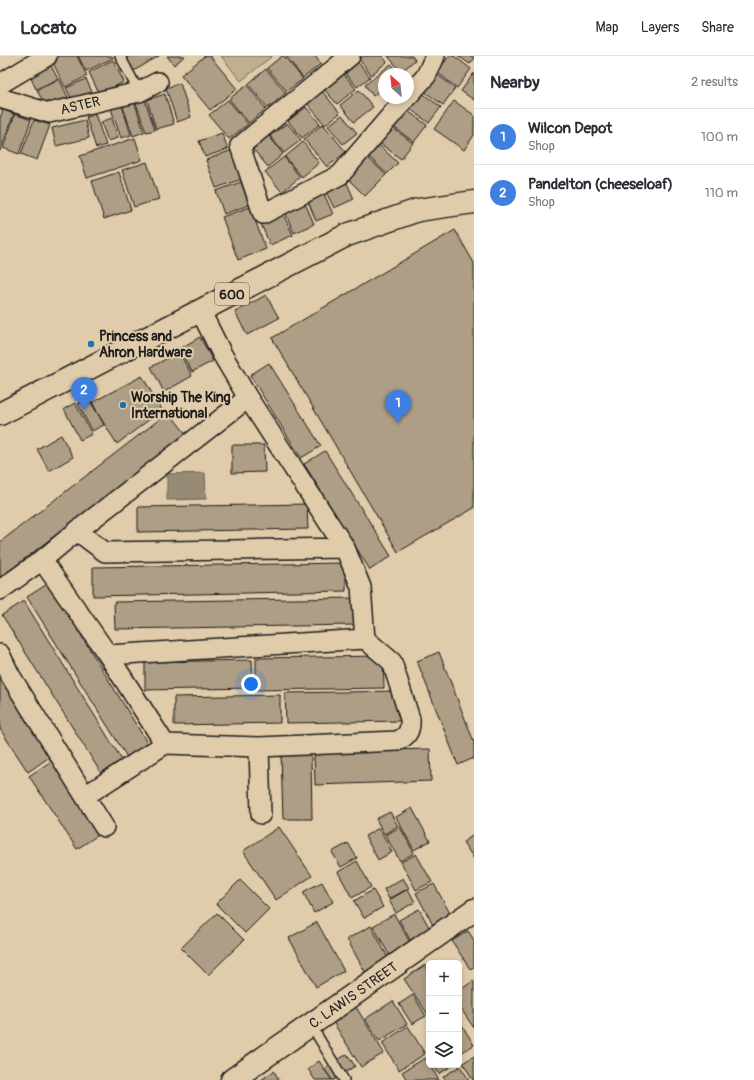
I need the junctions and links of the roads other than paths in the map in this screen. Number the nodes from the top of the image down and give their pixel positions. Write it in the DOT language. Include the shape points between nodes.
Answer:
graph roads {
  1 [pos="120,56"];
  2 [pos="350,56"];
  3 [pos="435,56"];
  4 [pos="41,57"];
  5 [pos="158,82"];
  6 [pos="0,84"];
  7 [pos="414,89"];
  8 [pos="139,92"];
  9 [pos="0,98"];
  10 [pos="401,104"];
  11 [pos="474,202"];
  12 [pos="200,310"];
  13 [pos="248,398"];
  14 [pos="0,414"];
  15 [pos="77,531"];
  16 [pos="345,548"];
  17 [pos="42,560"];
  18 [pos="0,590"];
  19 [pos="365,639"];
  20 [pos="0,654"];
  21 [pos="108,655"];
  22 [pos="165,744"];
  23 [pos="259,747"];
  24 [pos="86,796"];
  25 [pos="261,814"];
  26 [pos="104,827"];
  27 [pos="474,910"];
  28 [pos="311,1024"];
  29 [pos="232,1080"];
  30 [pos="344,1080"];
  1 -- 8 [label="lane"];
  2 -- 10 [label="street" via="240,146 263,214 340,175"];
  3 -- 7 [label="street" via="426,76"];
  4 -- 6 [label="street"];
  5 -- 8 [label="street, ASTER"];
  8 -- 9 [label="street, ASTER" via="49,113"];
  11 -- 12 [label="main road, 600" via="418,210 347,236"];
  12 -- 13 [label="street"];
  12 -- 14 [label="main road, 600"];
  13 -- 15 [label="street"];
  13 -- 16 [label="street"];
  15 -- 16 [label="street" via="105,552"];
  15 -- 17 [label="street"];
  16 -- 19 [label="street" via="361,587"];
  17 -- 18 [label="street"];
  17 -- 21 [label="street"];
  19 -- 21 [label="street"];
  19 -- 23 [label="street" via="392,662 410,719 408,733 397,741"];
  20 -- 24 [label="street" via="10,675"];
  21 -- 22 [label="street"];
  22 -- 23 [label="street"];
  22 -- 24 [label="street"];
  23 -- 25 [label="street"];
  24 -- 26 [label="street"];
  27 -- 28 [label="main road, C. LAWIS STREET"];
  28 -- 29 [label="main road, C. LAWIS STREET"];
  28 -- 30 [label="lane"];
}
